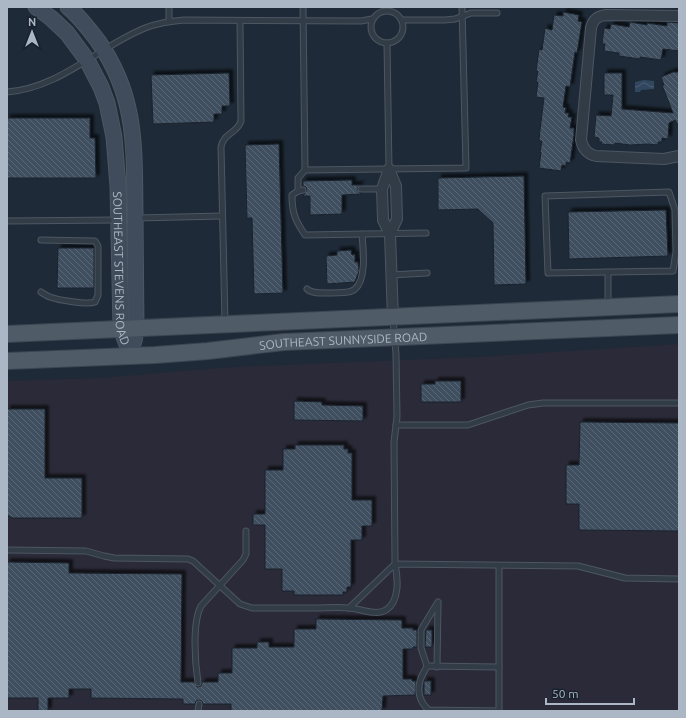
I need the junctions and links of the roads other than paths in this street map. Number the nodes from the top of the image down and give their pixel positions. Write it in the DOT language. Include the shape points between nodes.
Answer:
graph roads {
  1 [pos="36,7"];
  2 [pos="68,7"];
  3 [pos="169,7"];
  4 [pos="302,7"];
  5 [pos="462,7"];
  6 [pos="497,13"];
  7 [pos="462,16"];
  8 [pos="679,16"];
  9 [pos="372,19"];
  10 [pos="302,20"];
  11 [pos="402,20"];
  12 [pos="169,21"];
  13 [pos="240,21"];
  14 [pos="387,43"];
  15 [pos="104,50"];
  16 [pos="87,60"];
  17 [pos="7,92"];
  18 [pos="679,156"];
  19 [pos="389,169"];
  20 [pos="305,170"];
  21 [pos="361,189"];
  22 [pos="382,189"];
  23 [pos="222,216"];
  24 [pos="135,218"];
  25 [pos="118,220"];
  26 [pos="7,221"];
  27 [pos="426,233"];
  28 [pos="362,234"];
  29 [pos="390,234"];
  30 [pos="41,240"];
  31 [pos="608,272"];
  32 [pos="427,273"];
  33 [pos="391,275"];
  34 [pos="307,288"];
  35 [pos="41,292"];
  36 [pos="679,304"];
  37 [pos="608,308"];
  38 [pos="393,318"];
  39 [pos="225,325"];
  40 [pos="679,325"];
  41 [pos="129,329"];
  42 [pos="561,330"];
  43 [pos="7,334"];
  44 [pos="395,337"];
  45 [pos="131,356"];
  46 [pos="7,361"];
  47 [pos="679,403"];
  48 [pos="396,425"];
  49 [pos="246,531"];
  50 [pos="7,550"];
  51 [pos="395,564"];
  52 [pos="499,566"];
  53 [pos="679,579"];
  54 [pos="220,585"];
  55 [pos="349,608"];
  56 [pos="427,666"];
  57 [pos="437,667"];
  58 [pos="499,667"];
  59 [pos="198,683"];
  60 [pos="199,704"];
  61 [pos="198,711"];
  62 [pos="499,711"];
  1 -- 16 [label="main road, SOUTHEAST STEVENS ROAD" via="67,33"];
  2 -- 15 [label="main road, SOUTHEAST STEVENS ROAD"];
  3 -- 12 [label="lane"];
  4 -- 10 [label="lane"];
  5 -- 7 [label="lane"];
  6 -- 7 [label="lane" via="471,13"];
  7 -- 11 [label="lane" via="445,20"];
  7 -- 19 [label="lane" via="466,168"];
  8 -- 18 [label="street" via="606,15 596,18 591,28 582,140 585,151 590,155 664,159"];
  9 -- 10 [label="lane"];
  9 -- 11 [label="lane" via="381,11 387,10"];
  9 -- 14 [label="lane" via="370,25 374,38"];
  10 -- 13 [label="lane"];
  10 -- 20 [label="lane"];
  11 -- 14 [label="lane" via="399,38"];
  12 -- 13 [label="lane"];
  12 -- 15 [label="lane" via="145,28"];
  13 -- 23 [label="lane" via="241,121 223,140 221,148"];
  14 -- 19 [label="lane"];
  15 -- 16 [label="lane"];
  15 -- 24 [label="main road, SOUTHEAST STEVENS ROAD" via="121,84 130,113"];
  16 -- 17 [label="lane" via="53,80"];
  16 -- 25 [label="main road, SOUTHEAST STEVENS ROAD" via="102,87 111,120 118,186"];
  19 -- 20 [label="lane"];
  19 -- 22 [label="street"];
  19 -- 29 [label="street" via="396,186 397,219"];
  20 -- 28 [label="lane" via="298,178 300,190 292,195 292,210 305,236"];
  21 -- 22 [label="lane"];
  22 -- 29 [label="street" via="383,220"];
  23 -- 24 [label="lane"];
  23 -- 39 [label="lane"];
  24 -- 41 [label="main road, SOUTHEAST STEVENS ROAD"];
  25 -- 26 [label="lane"];
  25 -- 41 [label="main road, SOUTHEAST STEVENS ROAD"];
  27 -- 29 [label="lane"];
  28 -- 29 [label="lane"];
  28 -- 34 [label="lane" via="362,280 355,289 323,293"];
  29 -- 33 [label="street"];
  30 -- 35 [label="lane" via="95,241 98,246 98,295 95,302 90,304 58,299"];
  31 -- 31 [label="lane" via="673,271 676,252 675,210 669,192 545,196 548,273"];
  31 -- 37 [label="lane"];
  32 -- 33 [label="lane"];
  33 -- 38 [label="street"];
  36 -- 37 [label="main road, SOUTHEAST SUNNYSIDE ROAD"];
  37 -- 38 [label="main road, SOUTHEAST SUNNYSIDE ROAD"];
  37 -- 42 [label="main road" via="604,318 573,320"];
  38 -- 39 [label="main road, SOUTHEAST SUNNYSIDE ROAD"];
  38 -- 44 [label="lane"];
  39 -- 41 [label="main road, SOUTHEAST SUNNYSIDE ROAD"];
  40 -- 42 [label="main road, SOUTHEAST SUNNYSIDE ROAD"];
  41 -- 43 [label="main road, SOUTHEAST SUNNYSIDE ROAD"];
  41 -- 45 [label="main road, SOUTHEAST STEVENS ROAD"];
  42 -- 44 [label="main road, SOUTHEAST SUNNYSIDE ROAD"];
  44 -- 45 [label="main road, SOUTHEAST SUNNYSIDE ROAD" via="284,342 208,351"];
  44 -- 48 [label="lane"];
  45 -- 46 [label="main road, SOUTHEAST SUNNYSIDE ROAD"];
  47 -- 48 [label="lane" via="543,403 528,405 468,425"];
  48 -- 51 [label="lane"];
  49 -- 54 [label="lane" via="246,554"];
  50 -- 54 [label="lane" via="86,550 114,558 188,559 194,561"];
  51 -- 52 [label="lane"];
  51 -- 55 [label="lane"];
  51 -- 55 [label="lane" via="398,577 396,592 388,609 375,612"];
  52 -- 53 [label="lane" via="578,566 625,578"];
  52 -- 58 [label="lane"];
  54 -- 55 [label="lane" via="240,604 247,607"];
  54 -- 59 [label="lane" via="197,613 195,660"];
  56 -- 57 [label="lane"];
  56 -- 57 [label="lane" via="421,648 421,630 438,602"];
  56 -- 62 [label="lane" via="420,681 419,695 422,705 429,710"];
  57 -- 58 [label="lane"];
  58 -- 62 [label="lane"];
  60 -- 61 [label="lane"];
}
